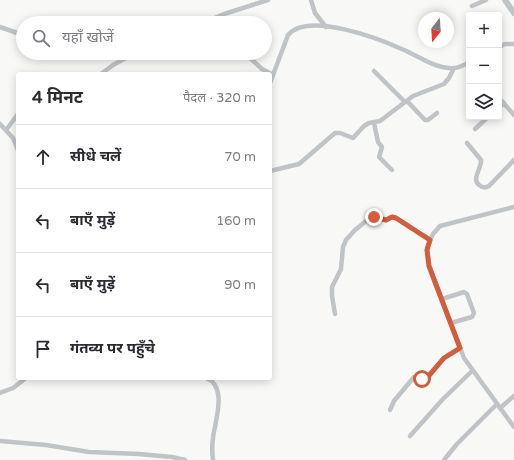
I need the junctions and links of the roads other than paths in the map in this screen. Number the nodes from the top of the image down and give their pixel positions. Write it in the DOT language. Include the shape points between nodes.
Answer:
graph roads {
  1 [pos="268,0"];
  2 [pos="311,0"];
  3 [pos="486,0"];
  4 [pos="504,0"];
  5 [pos="472,6"];
  6 [pos="514,13"];
  7 [pos="219,16"];
  8 [pos="0,27"];
  9 [pos="326,27"];
  10 [pos="16,33"];
  11 [pos="514,44"];
  12 [pos="502,46"];
  13 [pos="122,60"];
  14 [pos="252,60"];
  15 [pos="466,63"];
  16 [pos="454,68"];
  17 [pos="374,71"];
  18 [pos="104,72"];
  19 [pos="269,72"];
  20 [pos="273,74"];
  21 [pos="272,77"];
  22 [pos="406,102"];
  23 [pos="504,103"];
  24 [pos="436,113"];
  25 [pos="514,115"];
  26 [pos="16,117"];
  27 [pos="481,120"];
  28 [pos="374,122"];
  29 [pos="0,124"];
  30 [pos="474,129"];
  31 [pos="6,130"];
  32 [pos="467,143"];
  33 [pos="16,145"];
  34 [pos="514,160"];
  35 [pos="392,170"];
  36 [pos="272,171"];
  37 [pos="514,208"];
  38 [pos="430,240"];
  39 [pos="442,299"];
  40 [pos="335,314"];
  41 [pos="451,323"];
  42 [pos="460,348"];
  43 [pos="472,371"];
  44 [pos="23,380"];
  45 [pos="209,380"];
  46 [pos="0,394"];
  47 [pos="514,396"];
  48 [pos="499,406"];
  49 [pos="390,410"];
  50 [pos="514,428"];
  51 [pos="410,436"];
  52 [pos="0,441"];
  53 [pos="179,459"];
  54 [pos="185,460"];
  55 [pos="213,460"];
  56 [pos="444,460"];
  1 -- 7 [label="street"];
  2 -- 9 [label="street" via="315,13"];
  3 -- 5 [label="street"];
  4 -- 6 [label="street"];
  8 -- 10 [label="street"];
  9 -- 16 [label="street" via="354,31 435,64"];
  9 -- 20 [label="street" via="306,25 294,29 288,35"];
  11 -- 12 [label="street"];
  13 -- 18 [label="street"];
  14 -- 19 [label="street"];
  15 -- 16 [label="street"];
  16 -- 22 [label="street" via="444,84 419,93"];
  17 -- 22 [label="street"];
  20 -- 21 [label="street"];
  22 -- 24 [label="street" via="425,120"];
  22 -- 28 [label="street" via="380,121"];
  23 -- 25 [label="street"];
  26 -- 31 [label="street"];
  27 -- 30 [label="street"];
  28 -- 35 [label="street" via="378,142 382,147 379,157"];
  28 -- 36 [label="street" via="364,126 353,138 336,133 299,164"];
  29 -- 31 [label="street"];
  31 -- 33 [label="street"];
  32 -- 34 [label="street" via="481,160 476,179 482,187 489,186"];
  37 -- 38 [label="street" via="445,224 436,230"];
  38 -- 39 [label="street" via="427,257"];
  38 -- 40 [label="street" via="396,218 369,218 344,244 341,268 332,287"];
  39 -- 41 [label="street"];
  39 -- 41 [label="street" via="464,292 467,294 474,313 472,317"];
  41 -- 42 [label="street"];
  42 -- 43 [label="street"];
  42 -- 49 [label="street" via="444,358 425,379 414,377 394,401"];
  43 -- 48 [label="street"];
  43 -- 51 [label="street"];
  44 -- 46 [label="street"];
  45 -- 55 [label="street" via="214,383 219,400"];
  47 -- 48 [label="street"];
  48 -- 50 [label="street"];
  48 -- 56 [label="street" via="457,444"];
  52 -- 53 [label="street" via="89,452"];
  53 -- 54 [label="street"];
}
